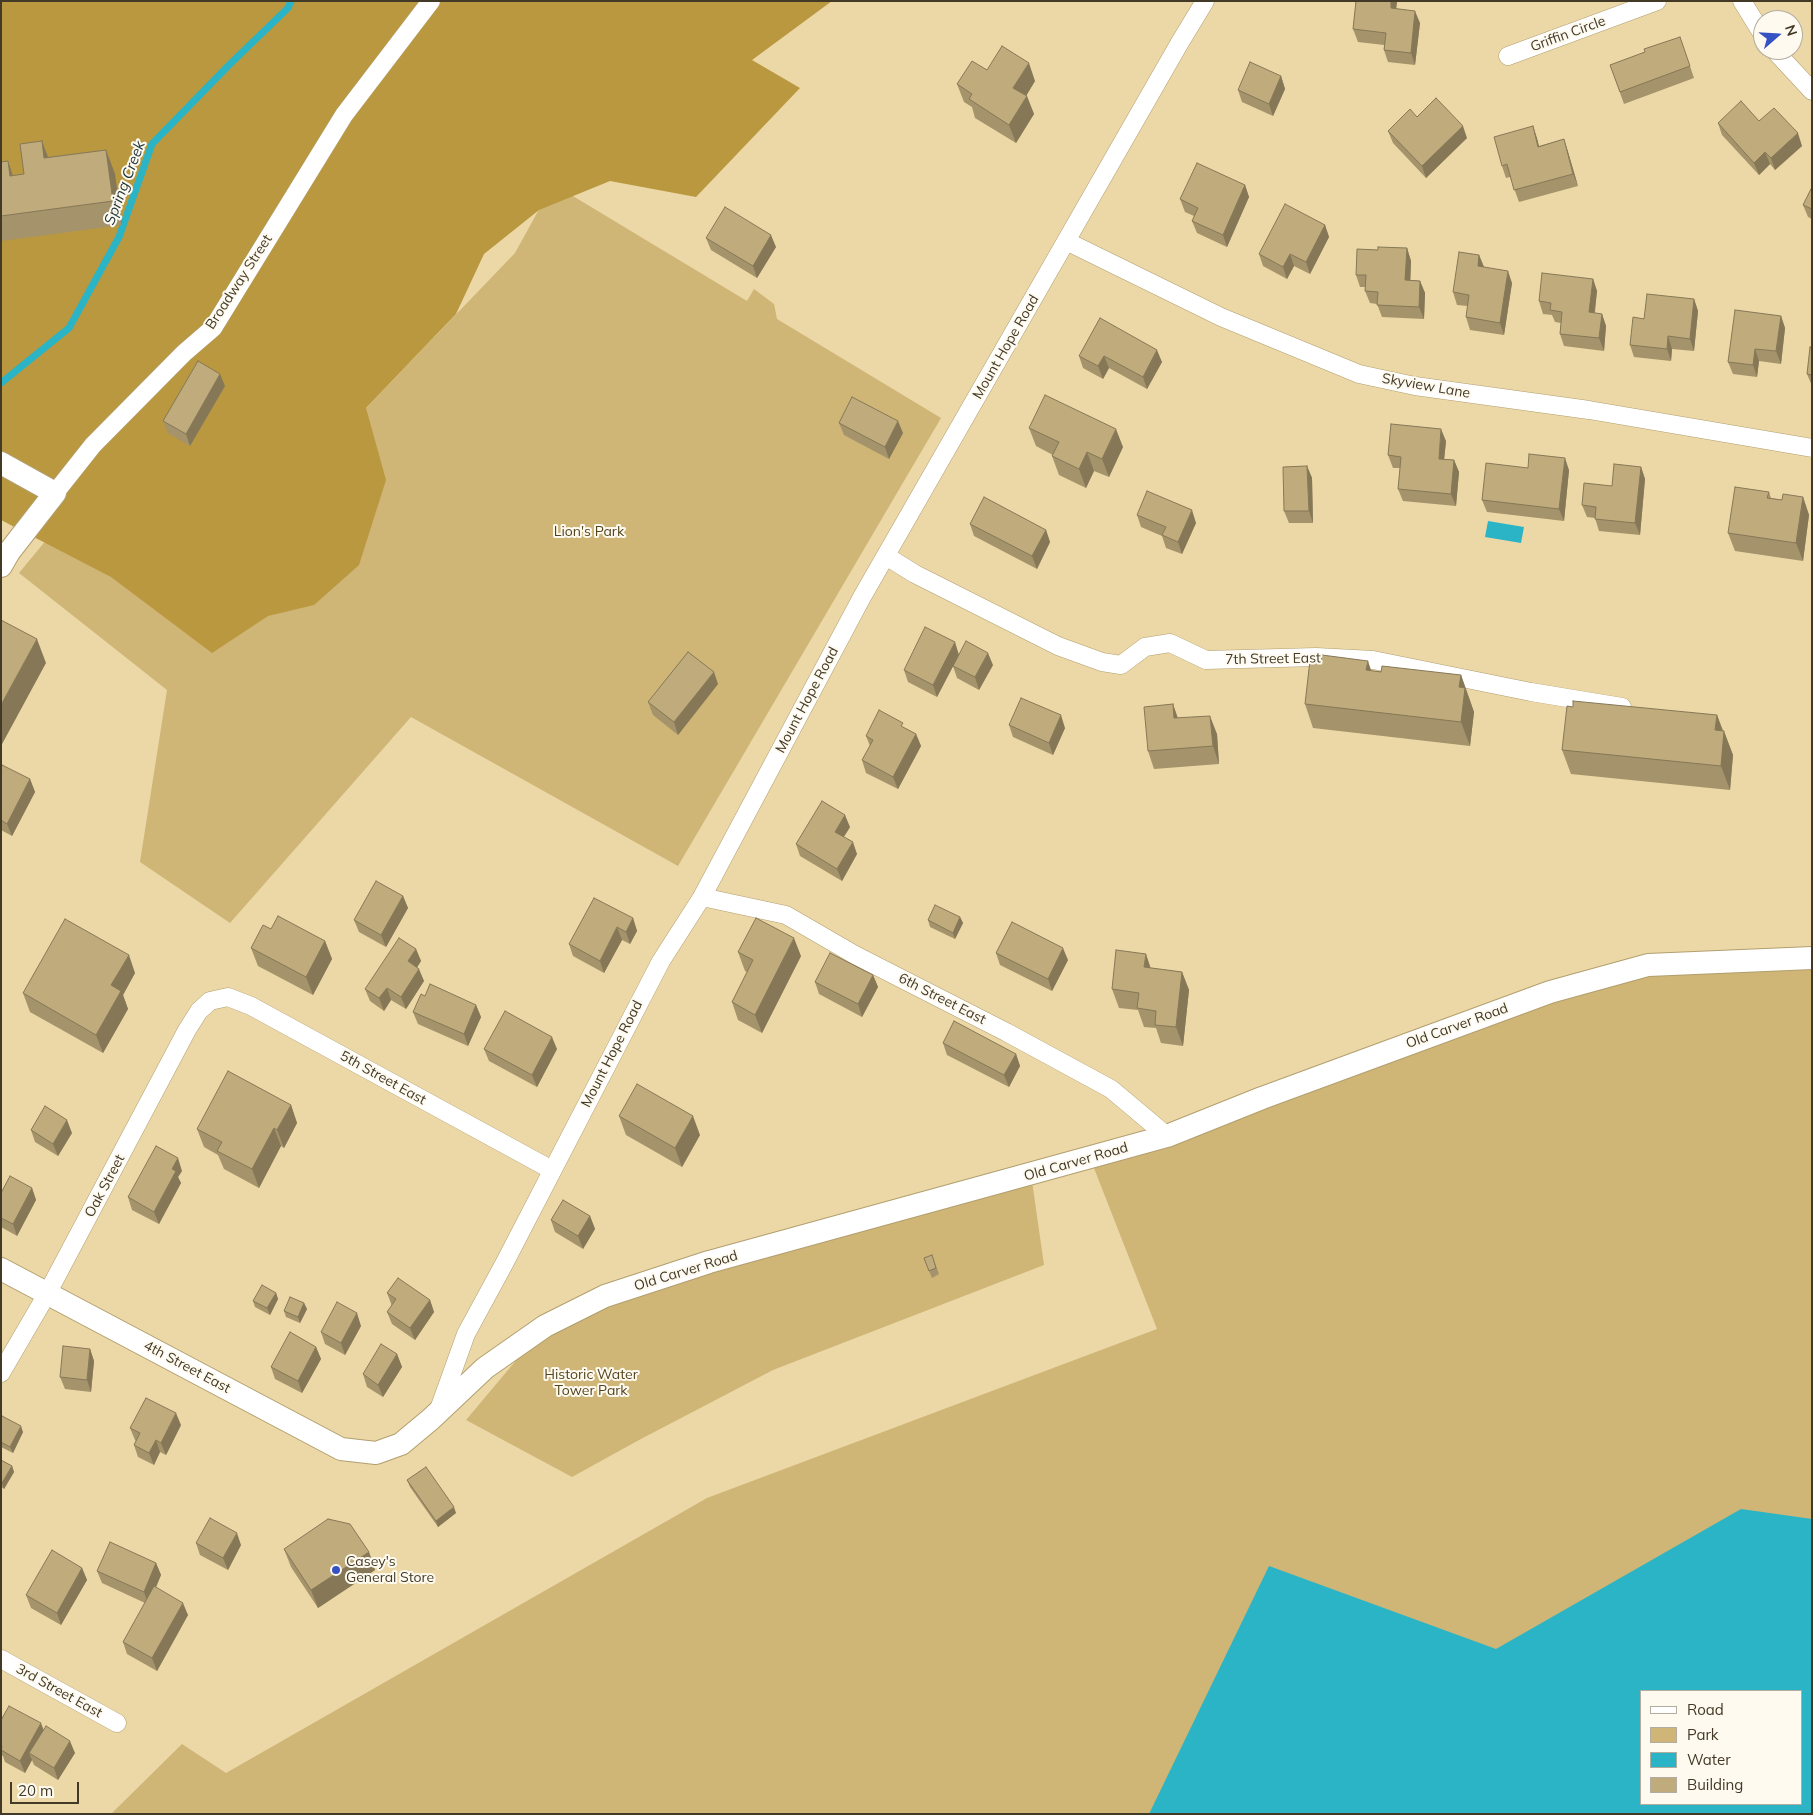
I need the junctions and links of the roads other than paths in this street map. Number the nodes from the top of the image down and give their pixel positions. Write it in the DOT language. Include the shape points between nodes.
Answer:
graph roads {
  1 [pos="431,1"];
  2 [pos="1205,1"];
  3 [pos="1657,1"];
  4 [pos="1742,1"];
  5 [pos="1753,19"];
  6 [pos="1508,56"];
  7 [pos="1783,60"];
  8 [pos="1812,91"];
  9 [pos="1066,241"];
  10 [pos="1812,448"];
  11 [pos="1,463"];
  12 [pos="55,493"];
  13 [pos="886,556"];
  14 [pos="1,566"];
  15 [pos="1635,709"];
  16 [pos="702,897"];
  17 [pos="1812,958"];
  18 [pos="210,1001"];
  19 [pos="1167,1136"];
  20 [pos="552,1170"];
  21 [pos="1,1269"];
  22 [pos="47,1294"];
  23 [pos="1,1373"];
  24 [pos="438,1412"];
  25 [pos="376,1453"];
  26 [pos="1,1658"];
  27 [pos="117,1723"];
  1 -- 12 [label="street, Broadway Street" via="344,115 212,328 93,445"];
  2 -- 9 [label="street, Mount Hope Road"];
  3 -- 6 [label="street, Griffin Circle"];
  4 -- 5 [label="street"];
  7 -- 8 [label="street"];
  9 -- 10 [label="street, Skyview Lane" via="1221,317 1360,374 1415,386 1588,410"];
  9 -- 13 [label="street, Mount Hope Road"];
  11 -- 12 [label="street"];
  12 -- 14 [label="street, Broadway Street"];
  13 -- 15 [label="street, 7th Street East" via="915,574 1058,646 1102,662 1121,665 1145,647 1170,643 1206,660 1316,657 1373,660 1530,692"];
  13 -- 16 [label="street, Mount Hope Road"];
  16 -- 19 [label="street, 6th Street East" via="786,915 855,955 1111,1089"];
  16 -- 20 [label="street, Mount Hope Road" via="661,960"];
  17 -- 19 [label="street, Old Carver Road" via="1648,966 1550,992"];
  18 -- 20 [label="street, 5th Street East" via="228,997 251,1006"];
  18 -- 22 [label="street, Oak Street" via="187,1030"];
  19 -- 24 [label="street, Old Carver Road" via="709,1262 605,1296 545,1326 492,1362"];
  20 -- 24 [label="street, Mount Hope Road" via="466,1334"];
  21 -- 22 [label="street, 4th Street East"];
  22 -- 23 [label="street, Oak Street"];
  22 -- 25 [label="street, 4th Street East" via="340,1449"];
  24 -- 25 [label="street, Old Carver Road" via="401,1444"];
  26 -- 27 [label="street, 3rd Street East"];
}
